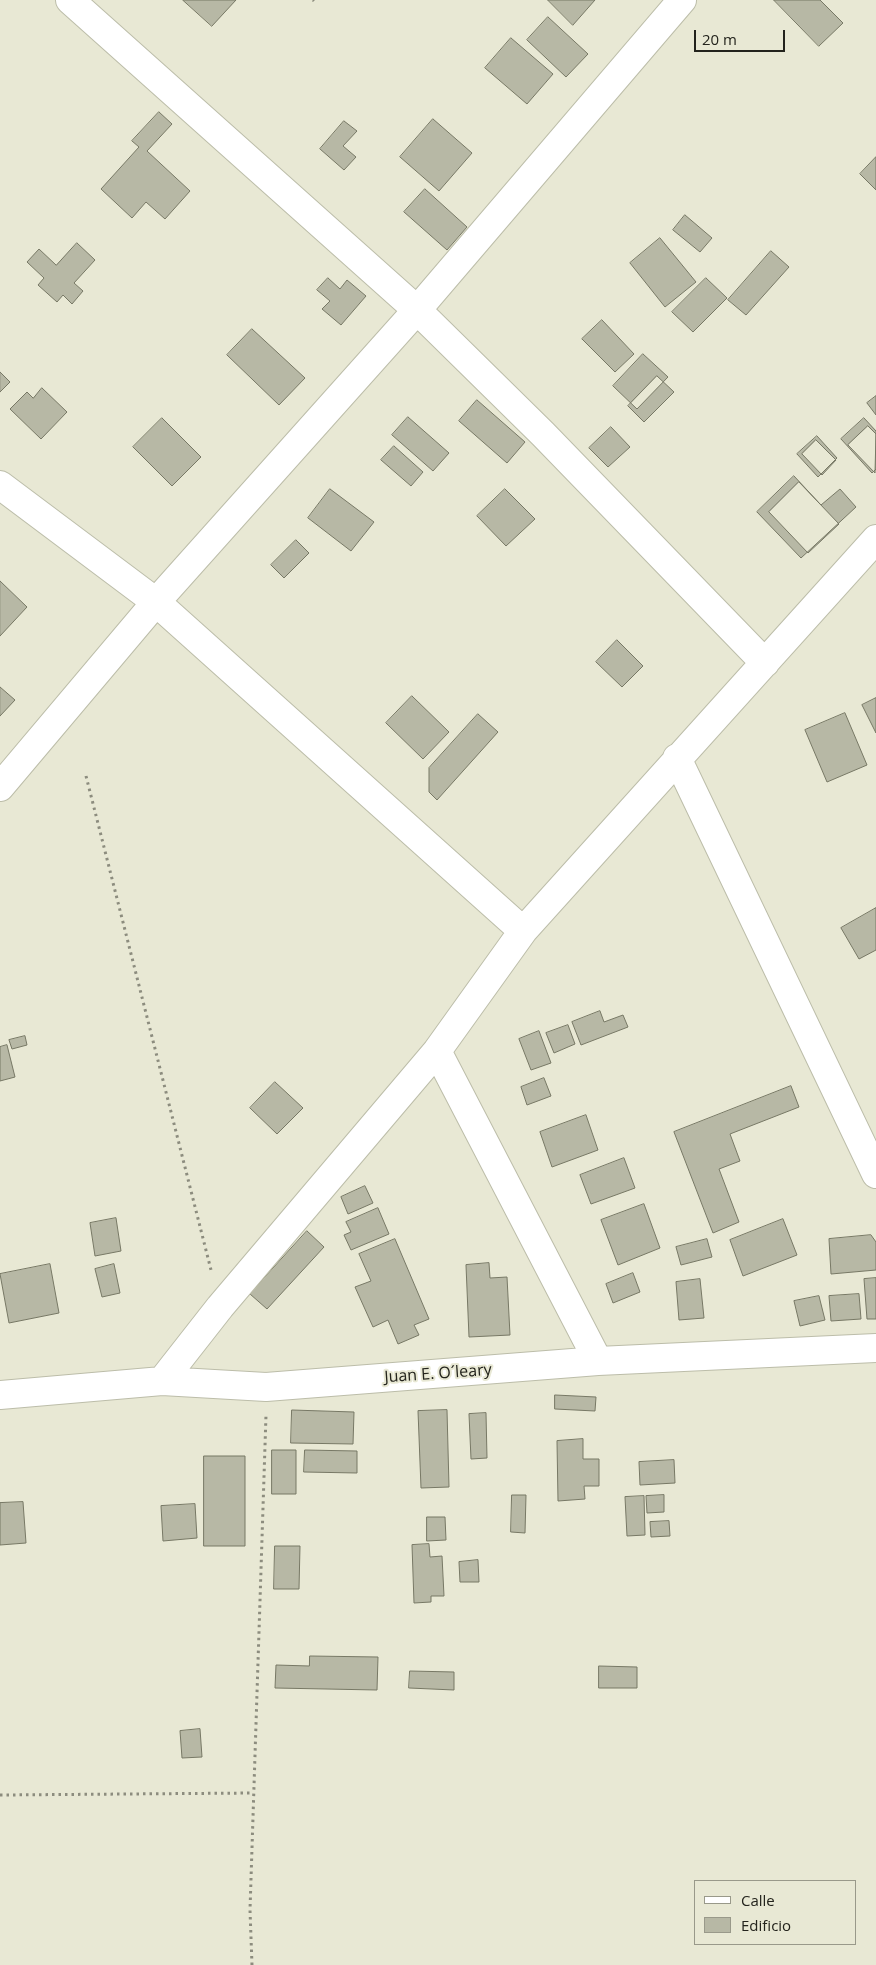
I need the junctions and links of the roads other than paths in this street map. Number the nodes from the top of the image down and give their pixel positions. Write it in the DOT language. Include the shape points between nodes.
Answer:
graph roads {
  1 [pos="70,0"];
  2 [pos="682,0"];
  3 [pos="417,310"];
  4 [pos="0,486"];
  5 [pos="876,539"];
  6 [pos="156,602"];
  7 [pos="765,663"];
  8 [pos="677,758"];
  9 [pos="0,787"];
  10 [pos="523,931"];
  11 [pos="438,1051"];
  12 [pos="876,1174"];
  13 [pos="876,1348"];
  14 [pos="598,1361"];
  15 [pos="162,1381"];
  16 [pos="0,1395"];
  1 -- 3 [label="street"];
  2 -- 3 [label="street"];
  3 -- 6 [label="street"];
  3 -- 7 [label="street" via="543,434"];
  4 -- 6 [label="street"];
  5 -- 7 [label="street"];
  6 -- 9 [label="street"];
  6 -- 10 [label="street"];
  7 -- 8 [label="street"];
  8 -- 10 [label="street"];
  8 -- 12 [label="street"];
  10 -- 11 [label="street"];
  11 -- 14 [label="street"];
  11 -- 15 [label="street" via="220,1307"];
  13 -- 14 [label="street, Juan E. O´leary"];
  14 -- 15 [label="street, Juan E. O´leary" via="266,1387"];
  15 -- 16 [label="street, Juan E. O´leary"];
}
